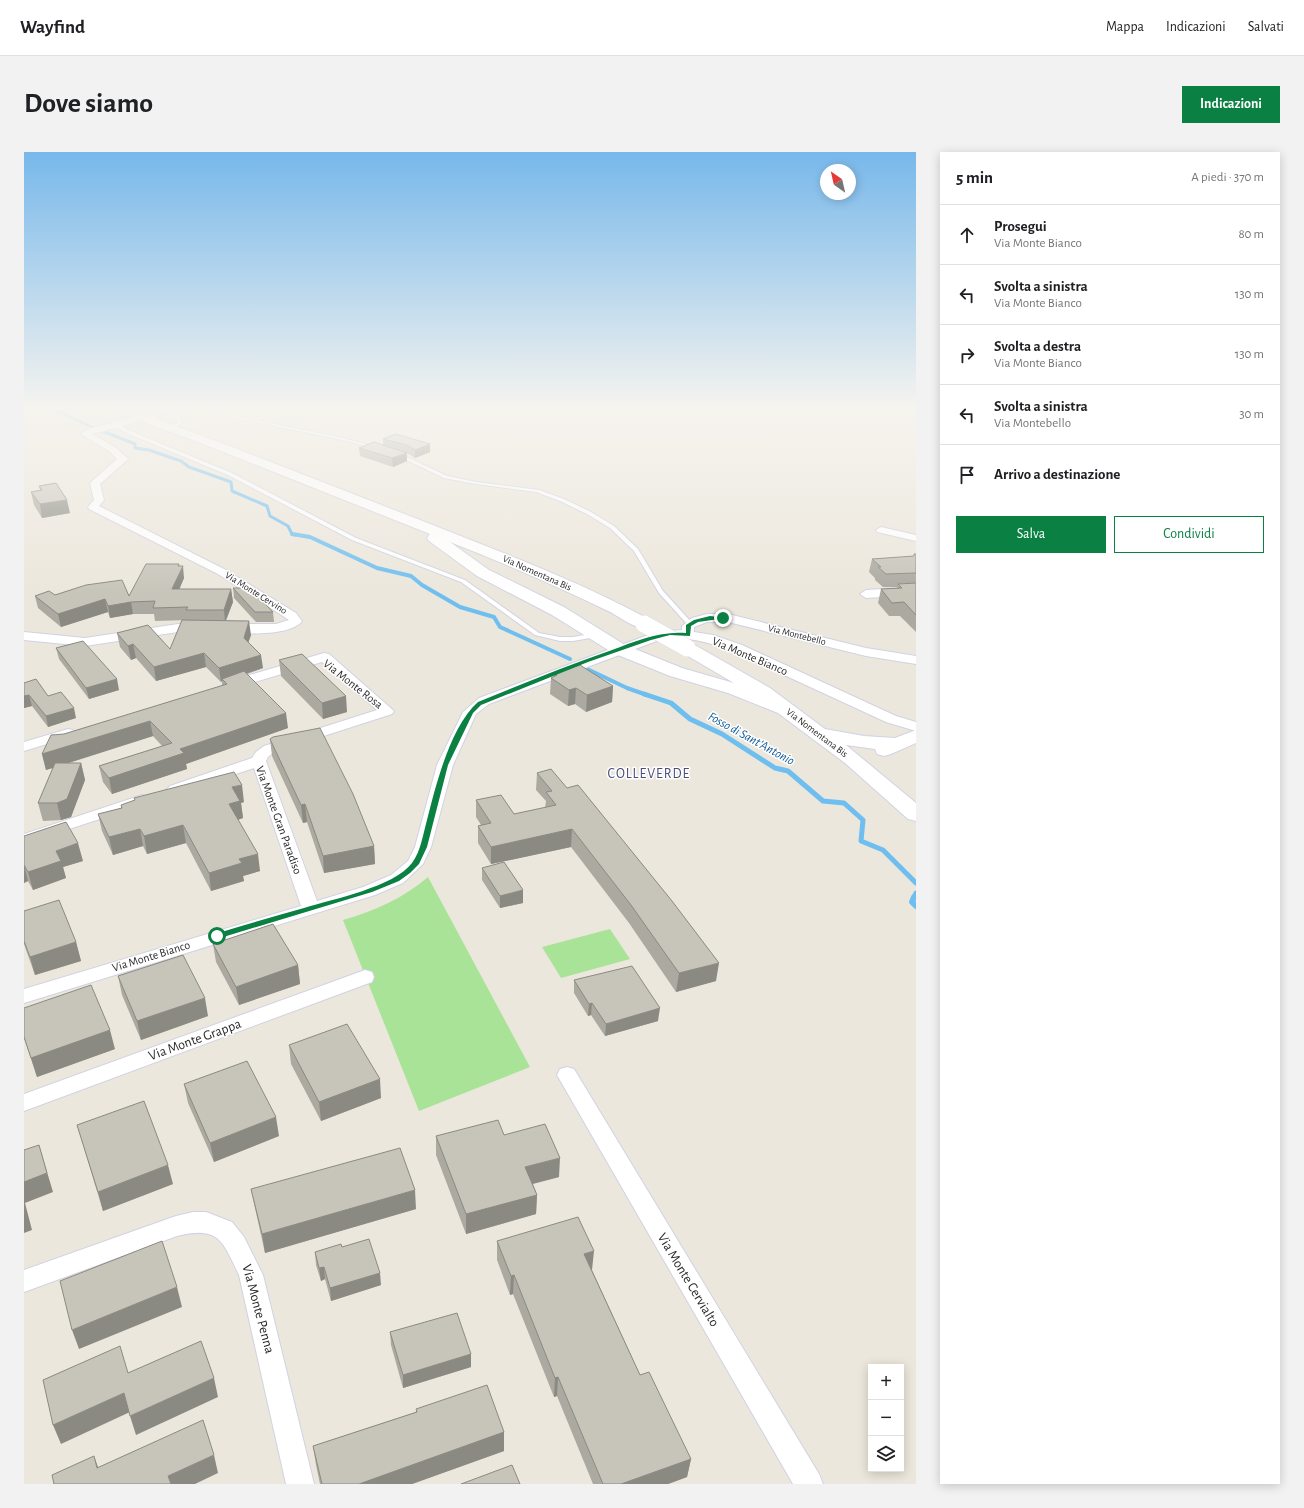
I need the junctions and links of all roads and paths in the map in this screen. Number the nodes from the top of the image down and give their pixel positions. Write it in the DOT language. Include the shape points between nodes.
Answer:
graph roads {
  1 [pos="110,470"];
  2 [pos="221,470"];
  3 [pos="278,470"];
  4 [pos="430,470"];
  5 [pos="408,520"];
  6 [pos="882,530"];
  7 [pos="916,538"];
  8 [pos="916,592"];
  9 [pos="866,594"];
  10 [pos="596,635"];
  11 [pos="688,635"];
  12 [pos="24,636"];
  13 [pos="619,649"];
  14 [pos="916,660"];
  15 [pos="219,689"];
  16 [pos="786,710"];
  17 [pos="916,727"];
  18 [pos="84,729"];
  19 [pos="819,734"];
  20 [pos="916,736"];
  21 [pos="897,744"];
  22 [pos="24,747"];
  23 [pos="258,761"];
  24 [pos="871,775"];
  25 [pos="916,814"];
  26 [pos="24,839"];
  27 [pos="311,909"];
  28 [pos="365,977"];
  29 [pos="24,996"];
  30 [pos="567,1075"];
  31 [pos="24,1103"];
  32 [pos="24,1282"];
  33 [pos="300,1484"];
  34 [pos="809,1484"];
  1 -- 12 [label="street, Via Monte Cervino" via="95,483 99,500 93,507 95,509 222,572 292,616 296,620 294,624 284,627 178,628 85,642"];
  2 -- 10 [label="lane" via="354,539 463,580 537,634 551,640"];
  3 -- 5 [label="main road, Via Nomentana Bis"];
  4 -- 11 [label="lane" via="446,477 476,483 532,490 562,500 612,527 636,550"];
  5 -- 10 [label="main road" via="483,573 558,611"];
  5 -- 11 [label="main road, Via Nomentana Bis, bridge" via="513,562 614,607 644,624"];
  6 -- 7 [label="street"];
  8 -- 9 [label="street"];
  10 -- 13 [label="main road"];
  11 -- 13 [label="street, Via Monte Bianco" via="660,635"];
  11 -- 14 [label="street, Via Montebello" via="710,618 734,619 866,652"];
  11 -- 16 [label="main road, Via Nomentana Bis"];
  11 -- 17 [label="street, Via Monte Bianco" via="719,641 737,648 891,720"];
  13 -- 16 [label="main road" via="676,672 735,688"];
  13 -- 27 [label="street, Via Monte Bianco" via="475,706 445,765 423,847 415,864 397,879"];
  15 -- 23 [label="street, Via Monte Rosa" via="324,657 387,710 269,749"];
  16 -- 19 [label="main road, Via Nomentana Bis"];
  18 -- 22 [label="street"];
  19 -- 21 [label="main road" via="864,742"];
  19 -- 24 [label="main road, Via Nomentana Bis"];
  20 -- 21 [label="main road"];
  21 -- 24 [label="main road" via="878,755"];
  23 -- 26 [label="street, Via Monte Gran Paradiso"];
  23 -- 27 [label="street, Via Monte Gran Paradiso"];
  24 -- 25 [label="main road, Via Nomentana Bis"];
  27 -- 29 [label="street, Via Monte Bianco"];
  28 -- 31 [label="street, Via Monte Grappa"];
  30 -- 34 [label="street, Via Monte Cervialto"];
  32 -- 33 [label="street, Via Monte Penna" via="176,1226 206,1222 224,1229 236,1244 251,1275"];
}
